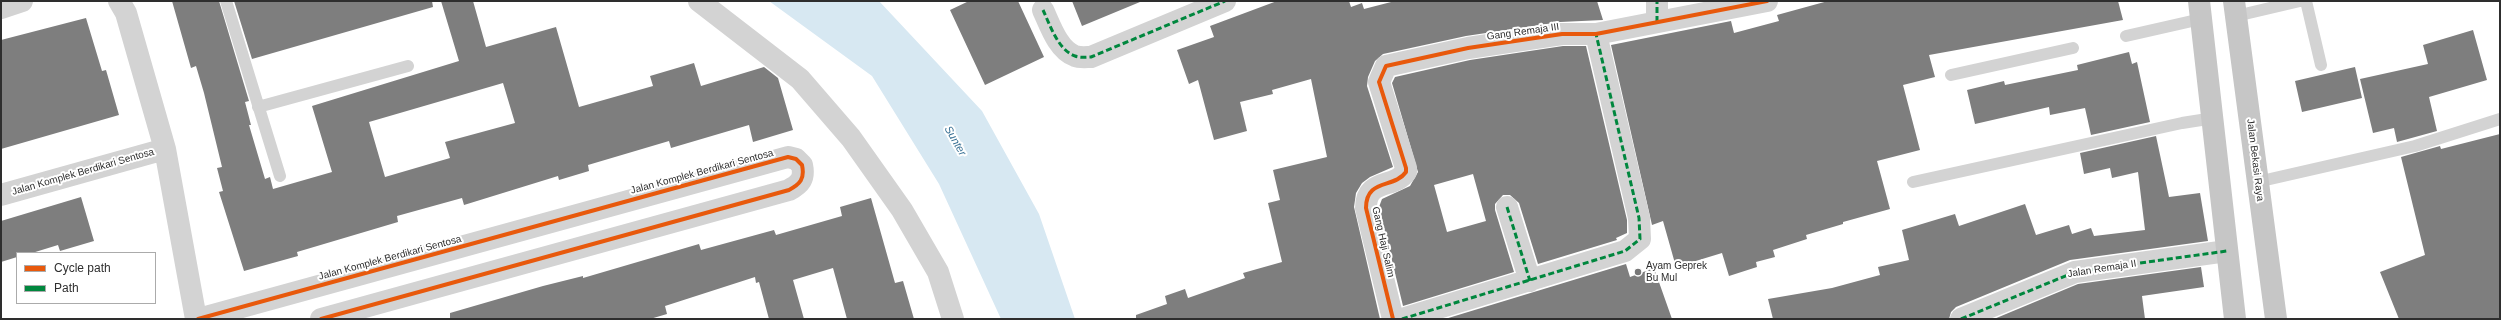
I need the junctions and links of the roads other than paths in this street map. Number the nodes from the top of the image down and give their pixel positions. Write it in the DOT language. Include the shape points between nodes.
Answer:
graph roads {
  1 [pos="22,1"];
  2 [pos="119,1"];
  3 [pos="226,1"];
  4 [pos="699,1"];
  5 [pos="1225,1"];
  6 [pos="1658,1"];
  7 [pos="1767,1"];
  8 [pos="2300,1"];
  9 [pos="2306,1"];
  10 [pos="1,8"];
  11 [pos="2235,8"];
  12 [pos="1043,10"];
  13 [pos="2200,10"];
  14 [pos="1657,22"];
  15 [pos="1596,34"];
  16 [pos="2126,36"];
  17 [pos="2073,48"];
  18 [pos="2321,64"];
  19 [pos="408,66"];
  20 [pos="1380,75"];
  21 [pos="1951,75"];
  22 [pos="258,107"];
  23 [pos="2214,118"];
  24 [pos="2500,119"];
  25 [pos="165,149"];
  26 [pos="280,176"];
  27 [pos="1912,182"];
  28 [pos="2257,182"];
  29 [pos="1,195"];
  30 [pos="1506,206"];
  31 [pos="2227,251"];
  32 [pos="1530,281"];
  33 [pos="197,319"];
  34 [pos="321,319"];
  35 [pos="953,319"];
  36 [pos="1393,319"];
  37 [pos="1402,319"];
  38 [pos="1961,319"];
  39 [pos="2235,319"];
  40 [pos="2276,319"];
  1 -- 10 [label="street"];
  2 -- 25 [label="street, Jalan Komplek Berdikari Sentosa" via="126,13"];
  3 -- 22 [label="lane"];
  4 -- 35 [label="street" via="800,79 850,138 902,210 938,272"];
  5 -- 12 [label="street" via="1091,57 1076,56 1064,49"];
  6 -- 14 [label="street"];
  7 -- 14 [label="street, Gang Remaja III"];
  8 -- 11 [label="lane"];
  9 -- 18 [label="lane"];
  11 -- 28 [label="main road, Jalan Bekasi Raya"];
  13 -- 16 [label="lane"];
  13 -- 23 [label="main road"];
  14 -- 15 [label="street, Gang Remaja III"];
  15 -- 20 [label="street, Gang Remaja III" via="1562,34 1468,48 1391,64 1386,66"];
  15 -- 32 [label="street" via="1639,218 1640,239 1625,251"];
  17 -- 21 [label="lane"];
  19 -- 22 [label="lane"];
  20 -- 36 [label="street, Gang Haji Salim" via="1380,89 1406,172 1370,192 1366,198 1366,208"];
  22 -- 26 [label="lane"];
  23 -- 27 [label="lane"];
  23 -- 31 [label="main road"];
  24 -- 28 [label="lane" via="2415,146"];
  25 -- 29 [label="street, Jalan Komplek Berdikari Sentosa"];
  25 -- 33 [label="street, Jalan Komplek Berdikari Sentosa"];
  28 -- 40 [label="main road, Jalan Bekasi Raya"];
  30 -- 32 [label="street"];
  31 -- 38 [label="street, Jalan Remaja II" via="2075,272"];
  31 -- 39 [label="main road"];
  32 -- 37 [label="street"];
  33 -- 34 [label="street, Jalan Komplek Berdikari Sentosa" via="788,156 802,165 803,179 789,190"];
}
